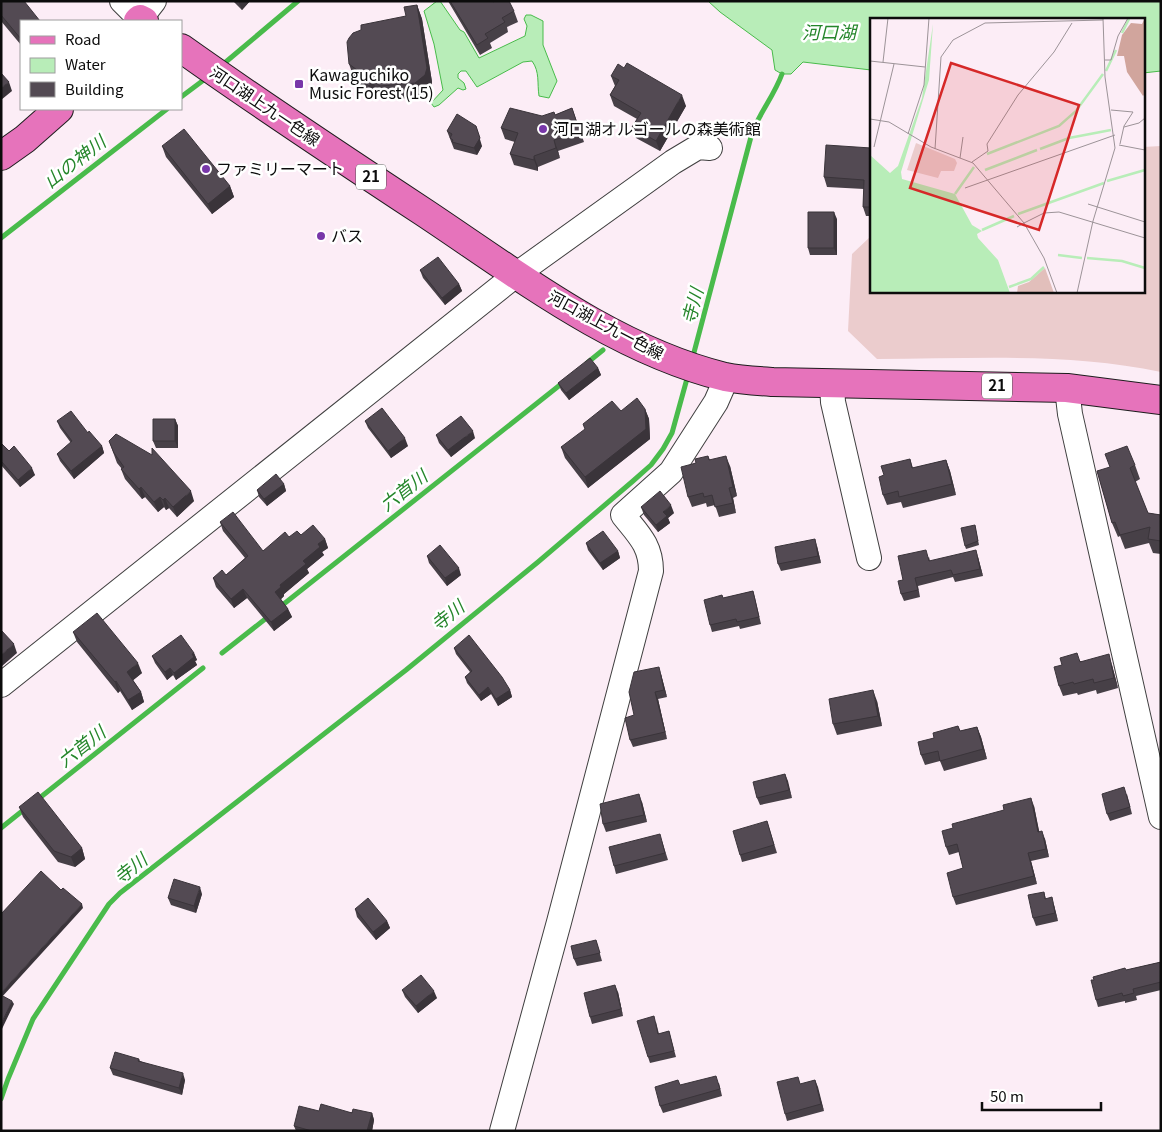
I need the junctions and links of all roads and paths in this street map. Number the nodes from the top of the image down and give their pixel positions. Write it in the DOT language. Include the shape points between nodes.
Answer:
graph roads {
  1 [pos="190,54"];
  2 [pos="58,110"];
  3 [pos="710,148"];
  4 [pos="1,156"];
  5 [pos="517,274"];
  6 [pos="720,375"];
  7 [pos="832,385"];
  8 [pos="1067,388"];
  9 [pos="1161,400"];
  10 [pos="868,558"];
  11 [pos="1,686"];
  12 [pos="1161,817"];
  13 [pos="502,1131"];
  1 -- 5 [label="main road, 河口湖上九一色線 / 21"];
  2 -- 4 [label="main road"];
  3 -- 5 [label="street" via="698,147 673,162"];
  5 -- 6 [label="main road, 河口湖上九一色線 / 21" via="638,346"];
  5 -- 11 [label="street"];
  6 -- 7 [label="main road, 河口湖上九一色線 / 21"];
  6 -- 13 [label="street" via="716,402 671,472 622,515 647,545 651,571"];
  7 -- 8 [label="main road, 河口湖上九一色線 / 21"];
  7 -- 10 [label="street"];
  8 -- 9 [label="main road, 河口湖上九一色線 / 21"];
  8 -- 12 [label="street" via="1070,414"];
}
